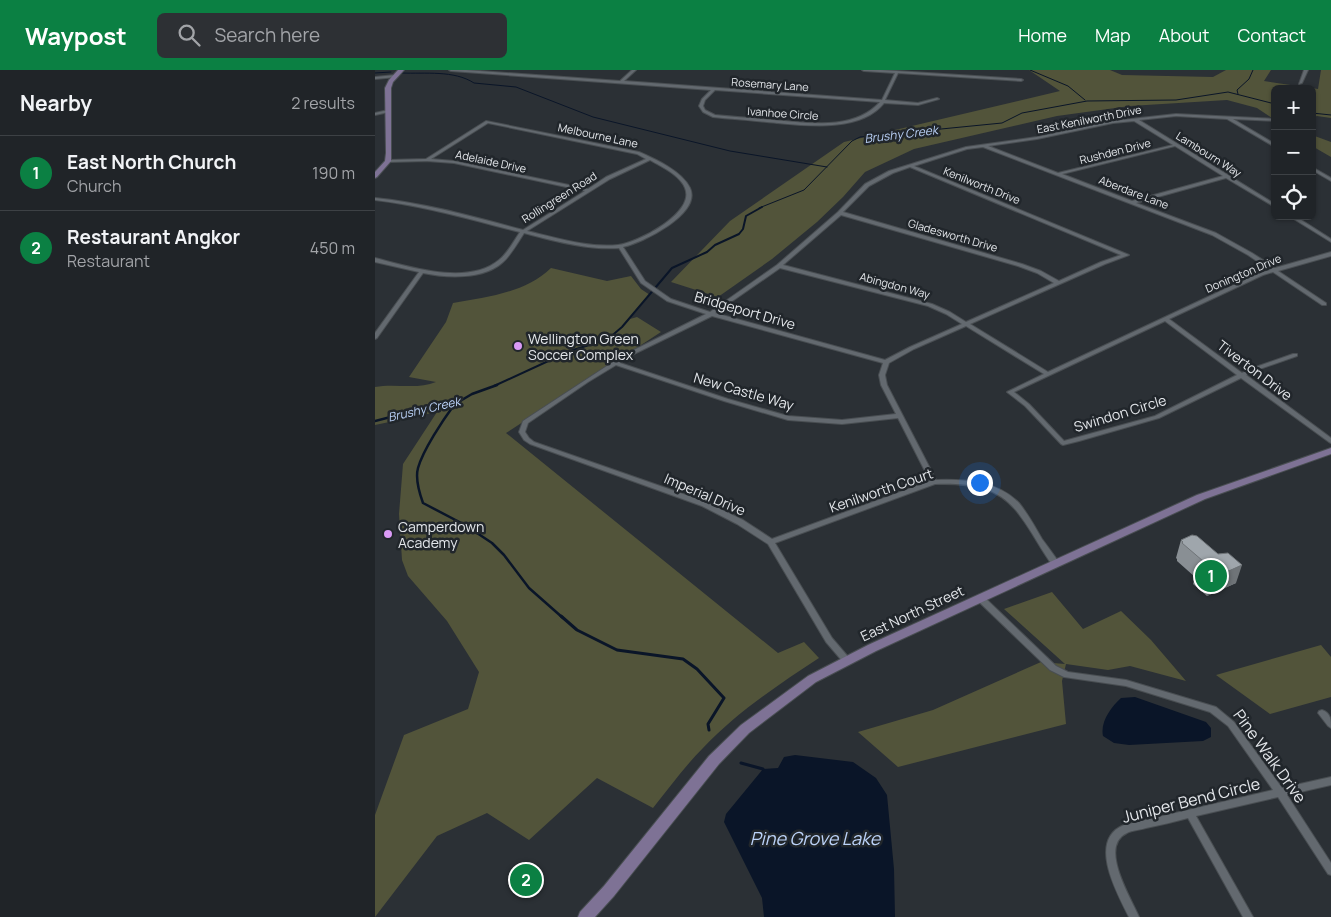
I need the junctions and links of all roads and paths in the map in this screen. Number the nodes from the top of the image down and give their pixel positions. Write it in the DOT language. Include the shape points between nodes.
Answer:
graph roads {
  1 [pos="401,70"];
  2 [pos="451,70"];
  3 [pos="634,70"];
  4 [pos="865,70"];
  5 [pos="1305,70"];
  6 [pos="897,72"];
  7 [pos="967,72"];
  8 [pos="395,76"];
  9 [pos="375,77"];
  10 [pos="971,77"];
  11 [pos="1021,80"];
  12 [pos="621,82"];
  13 [pos="1300,83"];
  14 [pos="714,89"];
  15 [pos="937,99"];
  16 [pos="883,101"];
  17 [pos="388,111"];
  18 [pos="375,114"];
  19 [pos="1227,117"];
  20 [pos="1134,119"];
  21 [pos="1271,120"];
  22 [pos="1271,144"];
  23 [pos="982,145"];
  24 [pos="1176,145"];
  25 [pos="649,158"];
  26 [pos="427,160"];
  27 [pos="388,161"];
  28 [pos="909,166"];
  29 [pos="1316,171"];
  30 [pos="1059,174"];
  31 [pos="375,176"];
  32 [pos="1227,176"];
  33 [pos="1331,180"];
  34 [pos="589,190"];
  35 [pos="375,199"];
  36 [pos="1133,202"];
  37 [pos="1271,204"];
  38 [pos="840,212"];
  39 [pos="1297,220"];
  40 [pos="523,232"];
  41 [pos="1331,241"];
  42 [pos="620,246"];
  43 [pos="1331,254"];
  44 [pos="375,260"];
  45 [pos="779,266"];
  46 [pos="1273,270"];
  47 [pos="421,272"];
  48 [pos="1059,283"];
  49 [pos="1324,304"];
  50 [pos="711,314"];
  51 [pos="1165,318"];
  52 [pos="965,324"];
  53 [pos="375,337"];
  54 [pos="1295,355"];
  55 [pos="886,362"];
  56 [pos="615,363"];
  57 [pos="1048,374"];
  58 [pos="1241,375"];
  59 [pos="899,416"];
  60 [pos="1331,441"];
  61 [pos="1331,451"];
  62 [pos="934,482"];
  63 [pos="771,542"];
  64 [pos="1056,564"];
  65 [pos="980,598"];
  66 [pos="847,661"];
  67 [pos="1322,713"];
  68 [pos="1331,724"];
  69 [pos="1331,781"];
  70 [pos="1281,794"];
  71 [pos="1191,814"];
  72 [pos="1331,871"];
  73 [pos="585,917"];
  74 [pos="1134,917"];
  75 [pos="1248,917"];
  1 -- 8 [label="main road"];
  2 -- 12 [label="street, Rosemary Lane"];
  3 -- 12 [label="street"];
  4 -- 6 [label="street"];
  5 -- 13 [label="street"];
  6 -- 10 [label="street"];
  6 -- 16 [label="street, Ivanhoe Circle"];
  7 -- 10 [label="street"];
  8 -- 9 [label="street"];
  8 -- 17 [label="main road" via="388,88"];
  10 -- 11 [label="street"];
  12 -- 14 [label="street, Rosemary Lane"];
  14 -- 16 [label="street, Rosemary Lane"];
  14 -- 16 [label="street, Ivanhoe Circle" via="701,104 709,114 805,124 855,119"];
  15 -- 16 [label="street, Rosemary Lane" via="918,104"];
  17 -- 18 [label="street"];
  17 -- 27 [label="main road"];
  19 -- 20 [label="street, East Kenilworth Drive" via="1177,115"];
  19 -- 21 [label="street, East Kenilworth Drive"];
  19 -- 22 [label="street"];
  20 -- 23 [label="street, East Kenilworth Drive"];
  20 -- 24 [label="street, Lambourn Way"];
  23 -- 28 [label="street, East Kenilworth Drive"];
  23 -- 30 [label="street, Aberdare Lane"];
  24 -- 30 [label="street, Rushden Drive"];
  24 -- 32 [label="street, Lambourn Way"];
  25 -- 26 [label="street, Melbourne Lane" via="631,151 487,122"];
  25 -- 34 [label="street, Rollingreen Road"];
  25 -- 42 [label="street, Melbourne Lane" via="684,183 689,190 689,199 683,210 661,229"];
  26 -- 27 [label="street, Adelaide Drive"];
  26 -- 34 [label="street, Adelaide Drive" via="464,164"];
  27 -- 31 [label="main road"];
  28 -- 38 [label="street" via="871,182"];
  28 -- 48 [label="street, Kenilworth Drive" via="1126,254"];
  29 -- 33 [label="street"];
  30 -- 36 [label="street, Aberdare Lane"];
  32 -- 36 [label="street"];
  32 -- 37 [label="street, Lambourn Way"];
  34 -- 40 [label="street, Rollingreen Road"];
  35 -- 40 [label="street, Melbourne Lane"];
  36 -- 46 [label="street, Aberdare Lane" via="1214,234"];
  38 -- 45 [label="street"];
  38 -- 48 [label="street, Gladesworth Drive" via="1020,265"];
  39 -- 41 [label="street"];
  40 -- 42 [label="street, Melbourne Lane" via="581,245"];
  40 -- 47 [label="street, Rollingreen Road" via="502,261 487,270 458,275"];
  42 -- 50 [label="street, Bridgeport Drive" via="647,285 660,295"];
  43 -- 46 [label="street, Donington Drive"];
  44 -- 47 [label="street, Rollingreen Road"];
  45 -- 50 [label="street"];
  45 -- 52 [label="street, Abingdon Way" via="917,300"];
  46 -- 49 [label="street, Aberdare Lane"];
  46 -- 51 [label="street, Donington Drive"];
  47 -- 53 [label="street"];
  48 -- 52 [label="street, Kenilworth Drive"];
  50 -- 55 [label="street, Bridgeport Drive"];
  50 -- 56 [label="street"];
  51 -- 57 [label="street, Swindon Circle"];
  51 -- 58 [label="street, Tiverton Drive"];
  52 -- 55 [label="street, Kenilworth Drive"];
  52 -- 57 [label="street, Abingdon Way"];
  54 -- 58 [label="street"];
  55 -- 59 [label="street" via="883,381"];
  56 -- 59 [label="street, New Castle Way" via="789,418 842,422"];
  56 -- 63 [label="street, Imperial Drive" via="527,420 523,436 537,445 703,504"];
  57 -- 58 [label="street, Swindon Circle" via="1010,392 1063,443 1157,417"];
  58 -- 60 [label="street, Tiverton Drive"];
  59 -- 62 [label="street"];
  61 -- 64 [label="main road, East North Street" via="1201,497"];
  62 -- 63 [label="street, Kenilworth Court"];
  62 -- 64 [label="street, Kenilworth Court" via="981,485 1007,496 1024,515"];
  63 -- 66 [label="street, Imperial Drive" via="829,640"];
  64 -- 65 [label="main road, East North Street"];
  65 -- 66 [label="main road, East North Street"];
  65 -- 70 [label="street, Pine Walk Drive" via="1053,668 1067,676 1126,683 1213,709 1231,724"];
  66 -- 73 [label="main road, East North Street" via="803,685 730,743"];
  67 -- 68 [label="street"];
  69 -- 70 [label="street, Juniper Bend Circle"];
  70 -- 71 [label="street, Juniper Bend Circle"];
  70 -- 72 [label="street, Pine Walk Drive"];
  71 -- 74 [label="street, Juniper Bend Circle" via="1124,829 1113,838 1109,853 1120,889"];
  71 -- 75 [label="street"];
}
